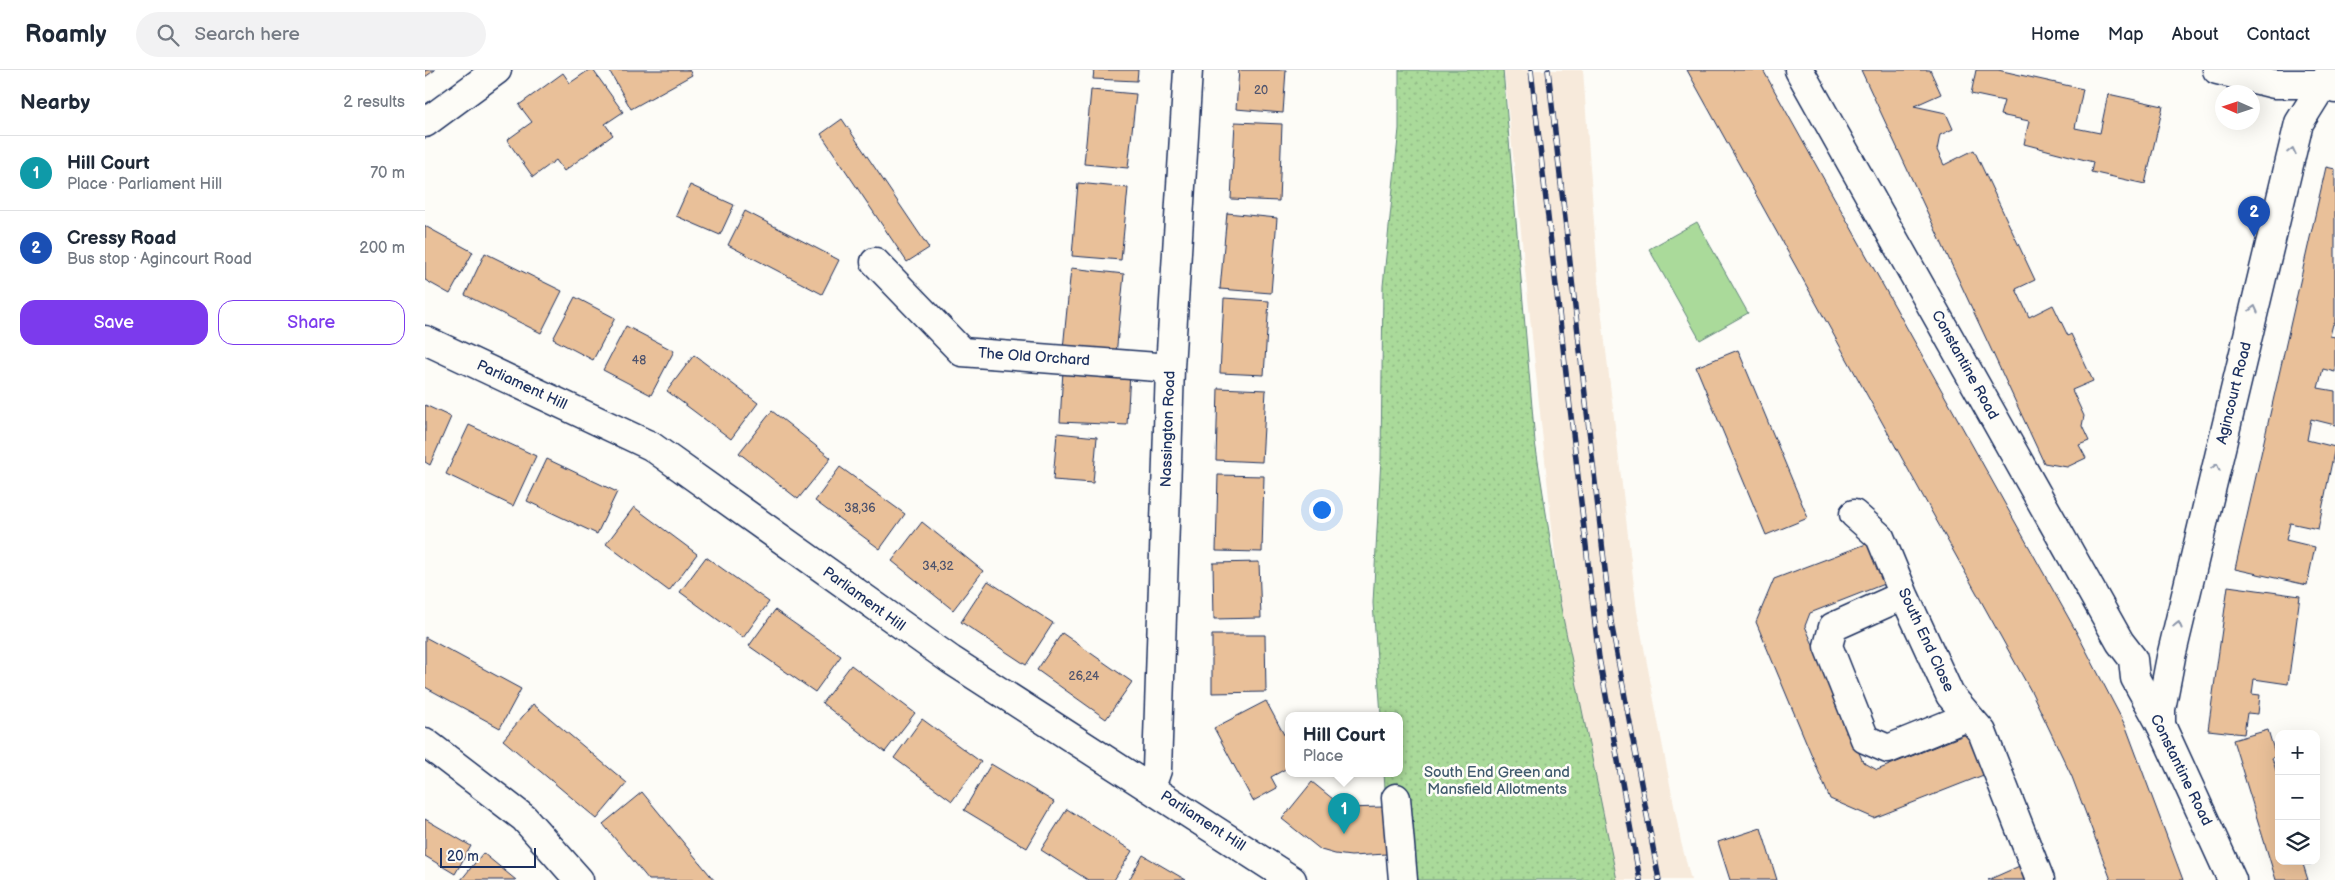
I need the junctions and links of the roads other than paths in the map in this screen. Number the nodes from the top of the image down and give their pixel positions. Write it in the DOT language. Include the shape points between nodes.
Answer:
graph roads {
  1 [pos="497,70"];
  2 [pos="1188,70"];
  3 [pos="1799,70"];
  4 [pos="2217,70"];
  5 [pos="2330,81"];
  6 [pos="425,123"];
  7 [pos="875,262"];
  8 [pos="425,340"];
  9 [pos="1170,368"];
  10 [pos="1854,514"];
  11 [pos="1904,595"];
  12 [pos="2171,657"];
  13 [pos="2133,659"];
  14 [pos="1967,716"];
  15 [pos="2161,725"];
  16 [pos="425,742"];
  17 [pos="1151,787"];
  18 [pos="1396,798"];
  19 [pos="579,880"];
  20 [pos="1292,880"];
  21 [pos="1403,880"];
  22 [pos="2040,880"];
  23 [pos="2232,880"];
  1 -- 6 [label="street"];
  2 -- 9 [label="street, Nassington Road"];
  3 -- 13 [label="street, Constantine Road" via="2120,642"];
  4 -- 5 [label="street" via="2274,84"];
  12 -- 5 [label="street, Agincourt Road, one-way" via="2299,123"];
  7 -- 9 [label="street, The Old Orchard" via="962,352"];
  8 -- 17 [label="street, Parliament Hill" via="651,446 951,660"];
  9 -- 17 [label="street, Nassington Road" via="1157,770"];
  10 -- 11 [label="street, South End Close" via="1880,537"];
  11 -- 14 [label="street, South End Close" via="1950,695"];
  11 -- 14 [label="street" via="1833,627 1828,646 1865,739 1888,749"];
  12 -- 13 [label="street" via="2146,654"];
  12 -- 15 [label="street, Agincourt Road"];
  13 -- 15 [label="street, Constantine Road" via="2135,678"];
  14 -- 22 [label="street, South End Close" via="1982,732"];
  15 -- 23 [label="street, Constantine Road"];
  16 -- 19 [label="street" via="524,818"];
  17 -- 20 [label="street, Parliament Hill"];
  18 -- 21 [label="street"];
}
